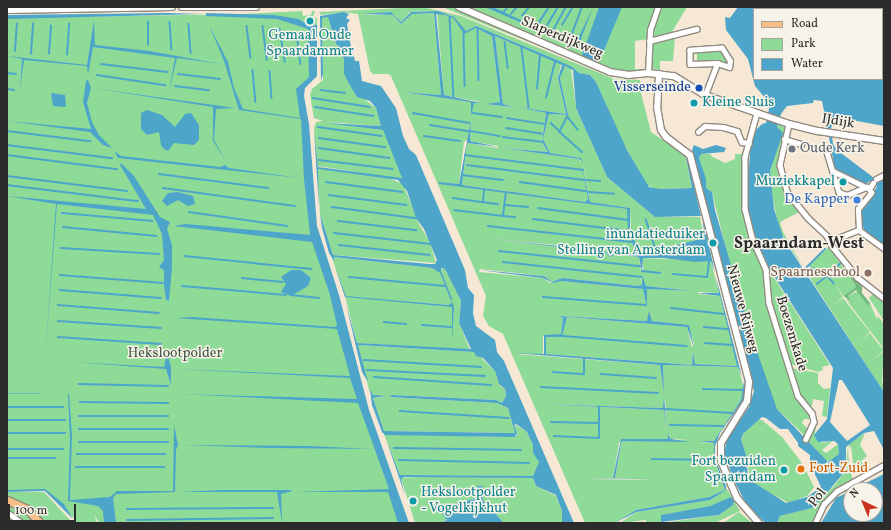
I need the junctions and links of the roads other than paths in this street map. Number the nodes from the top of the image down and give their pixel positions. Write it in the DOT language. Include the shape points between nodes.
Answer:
graph roads {
  1 [pos="172,7"];
  2 [pos="182,7"];
  3 [pos="256,7"];
  4 [pos="459,7"];
  5 [pos="658,7"];
  6 [pos="7,10"];
  7 [pos="696,29"];
  8 [pos="649,41"];
  9 [pos="717,63"];
  10 [pos="648,73"];
  11 [pos="659,74"];
  12 [pos="705,95"];
  13 [pos="757,113"];
  14 [pos="786,123"];
  15 [pos="698,132"];
  16 [pos="784,139"];
  17 [pos="884,141"];
  18 [pos="749,143"];
  19 [pos="801,144"];
  20 [pos="826,149"];
  21 [pos="833,171"];
  22 [pos="884,175"];
  23 [pos="868,188"];
  24 [pos="859,230"];
  25 [pos="830,241"];
  26 [pos="884,248"];
  27 [pos="884,298"];
  28 [pos="806,439"];
  29 [pos="884,465"];
  30 [pos="7,500"];
  31 [pos="7,512"];
  32 [pos="22,523"];
  33 [pos="40,523"];
  34 [pos="759,523"];
  35 [pos="815,523"];
  1 -- 6 [label="street"];
  2 -- 3 [label="street"];
  4 -- 10 [label="street, Slaperdijkweg" via="610,72 628,75"];
  5 -- 8 [label="street"];
  7 -- 8 [label="street"];
  8 -- 10 [label="street"];
  9 -- 9 [label="street" via="729,67 730,61 722,48 690,50 690,64"];
  9 -- 12 [label="street"];
  10 -- 11 [label="street, Slaperdijkweg"];
  11 -- 12 [label="street" via="677,78"];
  11 -- 34 [label="street, Nieuwe Rijweg" via="658,106 661,130 666,137 690,155 749,382 747,401 721,443 721,461 737,498"];
  12 -- 13 [label="street"];
  13 -- 14 [label="street, IJdijk"];
  13 -- 18 [label="street, Boezemkade"];
  14 -- 16 [label="street"];
  14 -- 17 [label="street, IJdijk"];
  15 -- 18 [label="street" via="705,126 723,127 737,131 742,142"];
  16 -- 19 [label="street"];
  16 -- 25 [label="street" via="780,165 787,192"];
  18 -- 28 [label="street, Boezemkade" via="743,184 745,209 752,238 766,270 769,303 798,396 812,413 814,422"];
  20 -- 21 [label="street"];
  21 -- 23 [label="street"];
  21 -- 23 [label="street" via="838,191 842,194 847,195"];
  22 -- 23 [label="street"];
  23 -- 24 [label="street" via="871,193 858,210"];
  24 -- 25 [label="street"];
  24 -- 26 [label="street"];
  25 -- 27 [label="street" via="857,277"];
  29 -- 35 [label="street, Pol" via="837,491 824,504"];
  30 -- 33 [label="main road" via="27,509"];
  31 -- 32 [label="street"];
}
